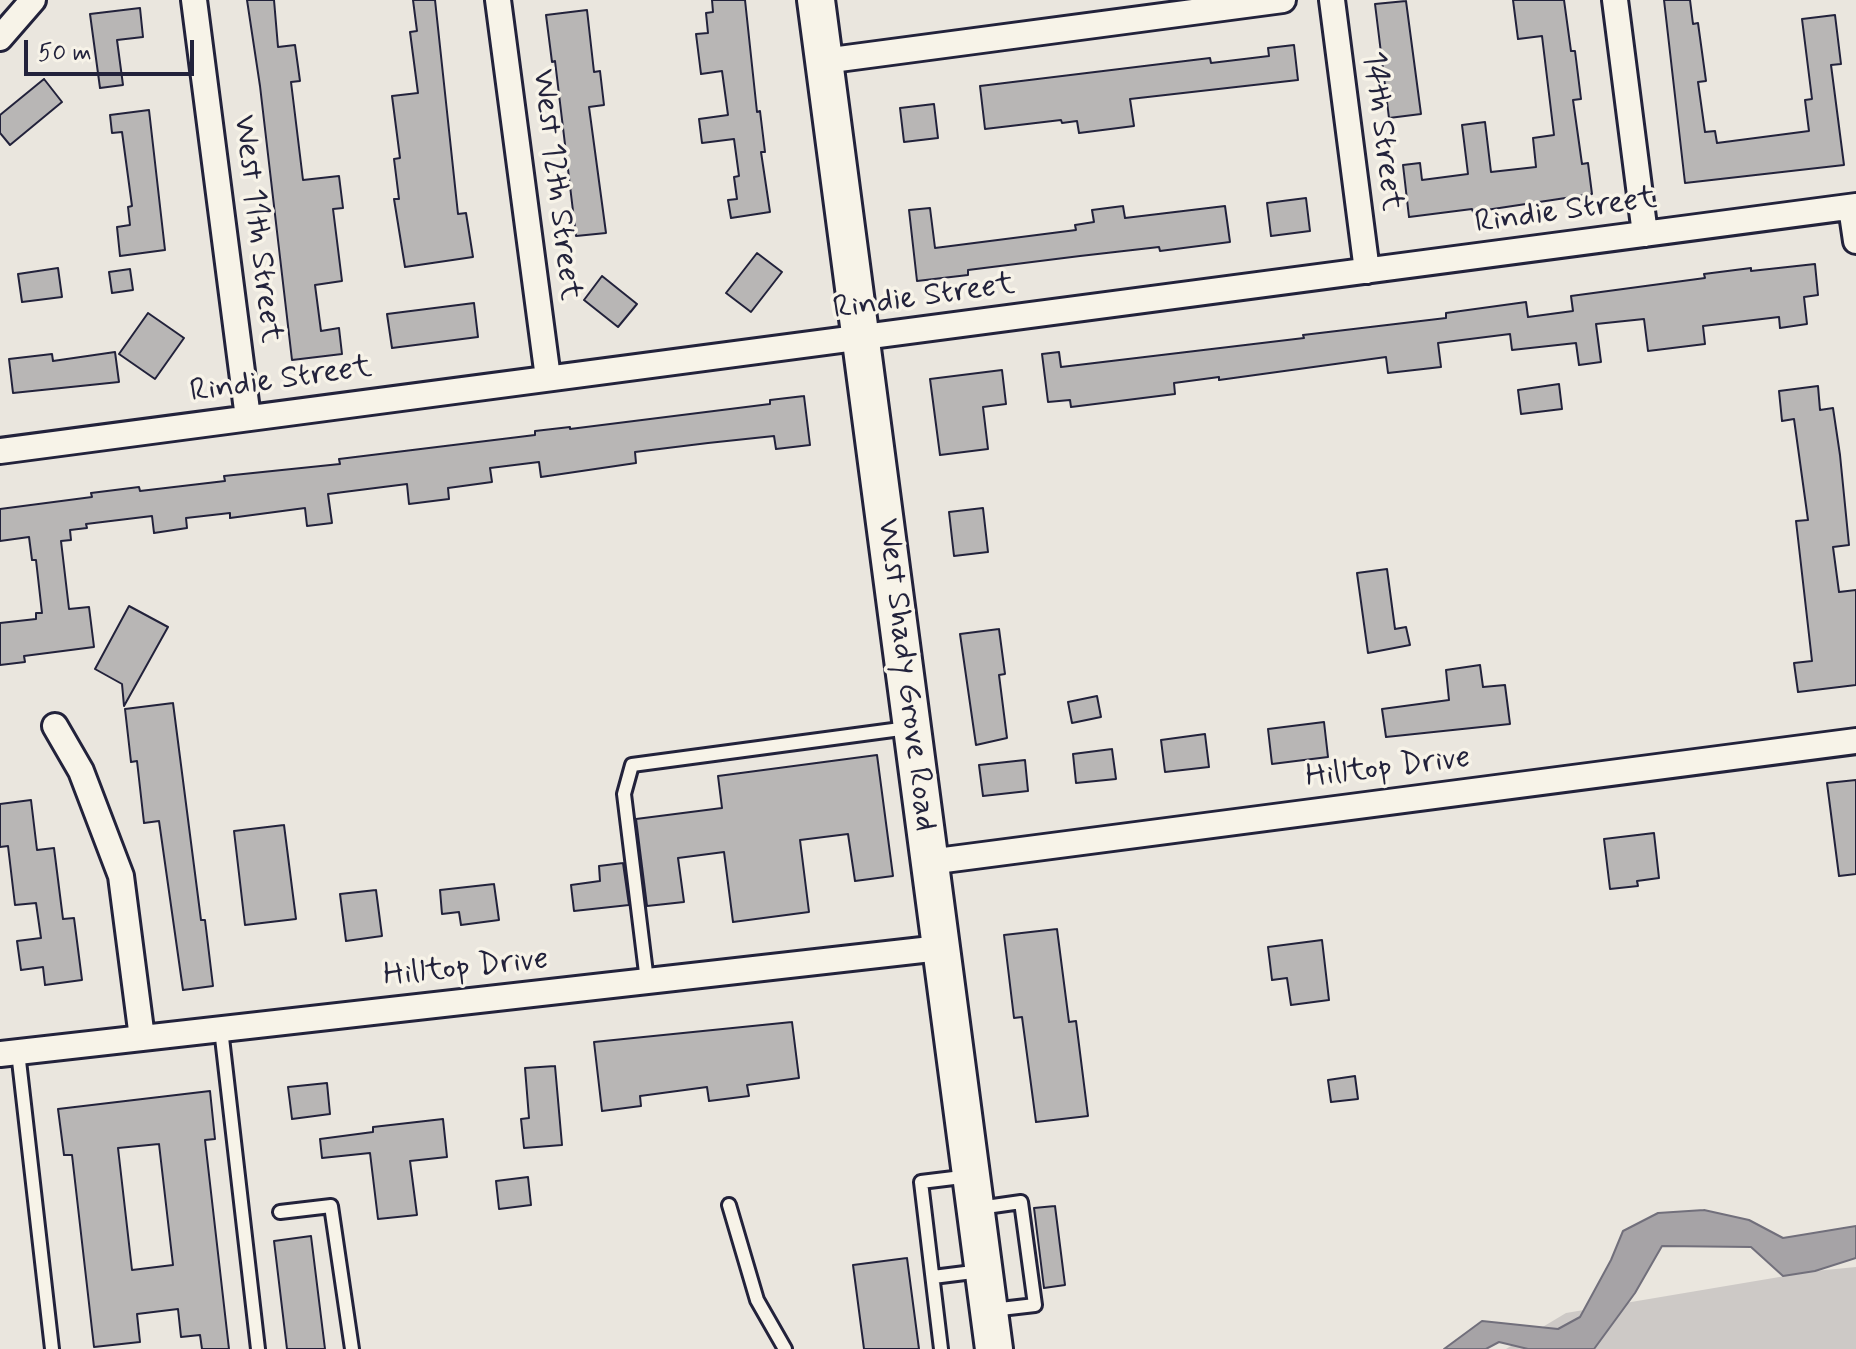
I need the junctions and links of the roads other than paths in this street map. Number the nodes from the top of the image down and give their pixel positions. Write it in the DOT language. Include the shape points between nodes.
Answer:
graph roads {
  1 [pos="33,0"];
  2 [pos="194,0"];
  3 [pos="498,0"];
  4 [pos="816,0"];
  5 [pos="1283,0"];
  6 [pos="1332,0"];
  7 [pos="1615,0"];
  8 [pos="0,38"];
  9 [pos="824,61"];
  10 [pos="1854,206"];
  11 [pos="1645,234"];
  12 [pos="1856,241"];
  13 [pos="1367,271"];
  14 [pos="861,338"];
  15 [pos="548,378"];
  16 [pos="248,418"];
  17 [pos="0,451"];
  18 [pos="55,726"];
  19 [pos="912,727"];
  20 [pos="1856,741"];
  21 [pos="929,862"];
  22 [pos="940,948"];
  23 [pos="647,981"];
  24 [pos="221,1029"];
  25 [pos="142,1038"];
  26 [pos="9,1053"];
  27 [pos="973,1192"];
  28 [pos="729,1205"];
  29 [pos="280,1212"];
  30 [pos="983,1271"];
  31 [pos="933,1277"];
  32 [pos="989,1311"];
  33 [pos="52,1349"];
  34 [pos="258,1349"];
  35 [pos="352,1349"];
  36 [pos="785,1349"];
  37 [pos="941,1349"];
  38 [pos="994,1349"];
  1 -- 8 [label="street"];
  2 -- 16 [label="street, West 11th Street"];
  3 -- 15 [label="street, West 12th Street"];
  4 -- 9 [label="main road, West Shady Grove Road"];
  5 -- 9 [label="street"];
  6 -- 13 [label="street, 14th Street"];
  7 -- 11 [label="street"];
  9 -- 14 [label="main road, West Shady Grove Road"];
  10 -- 11 [label="street, Rindie Street"];
  10 -- 12 [label="street"];
  11 -- 13 [label="street, Rindie Street"];
  13 -- 14 [label="street, Rindie Street"];
  14 -- 15 [label="street, Rindie Street"];
  14 -- 19 [label="main road, West Shady Grove Road"];
  15 -- 16 [label="street, Rindie Street"];
  16 -- 17 [label="street, Rindie Street"];
  18 -- 25 [label="street" via="81,771 121,876"];
  19 -- 21 [label="main road, West Shady Grove Road"];
  19 -- 23 [label="lane" via="632,765 624,794"];
  20 -- 21 [label="street, Hilltop Drive"];
  21 -- 22 [label="main road, West Shady Grove Road"];
  22 -- 23 [label="street, Hilltop Drive"];
  22 -- 27 [label="main road, West Shady Grove Road"];
  23 -- 24 [label="street, Hilltop Drive"];
  24 -- 25 [label="street, Hilltop Drive"];
  24 -- 34 [label="lane"];
  25 -- 26 [label="street, Hilltop Drive"];
  26 -- 33 [label="lane"];
  27 -- 30 [label="main road, West Shady Grove Road"];
  27 -- 31 [label="lane" via="921,1182"];
  27 -- 32 [label="lane" via="1021,1202 1035,1305"];
  28 -- 36 [label="lane" via="757,1300"];
  29 -- 35 [label="lane" via="331,1206"];
  30 -- 31 [label="lane"];
  30 -- 32 [label="main road, West Shady Grove Road"];
  31 -- 37 [label="lane"];
  32 -- 38 [label="main road, West Shady Grove Road"];
}
